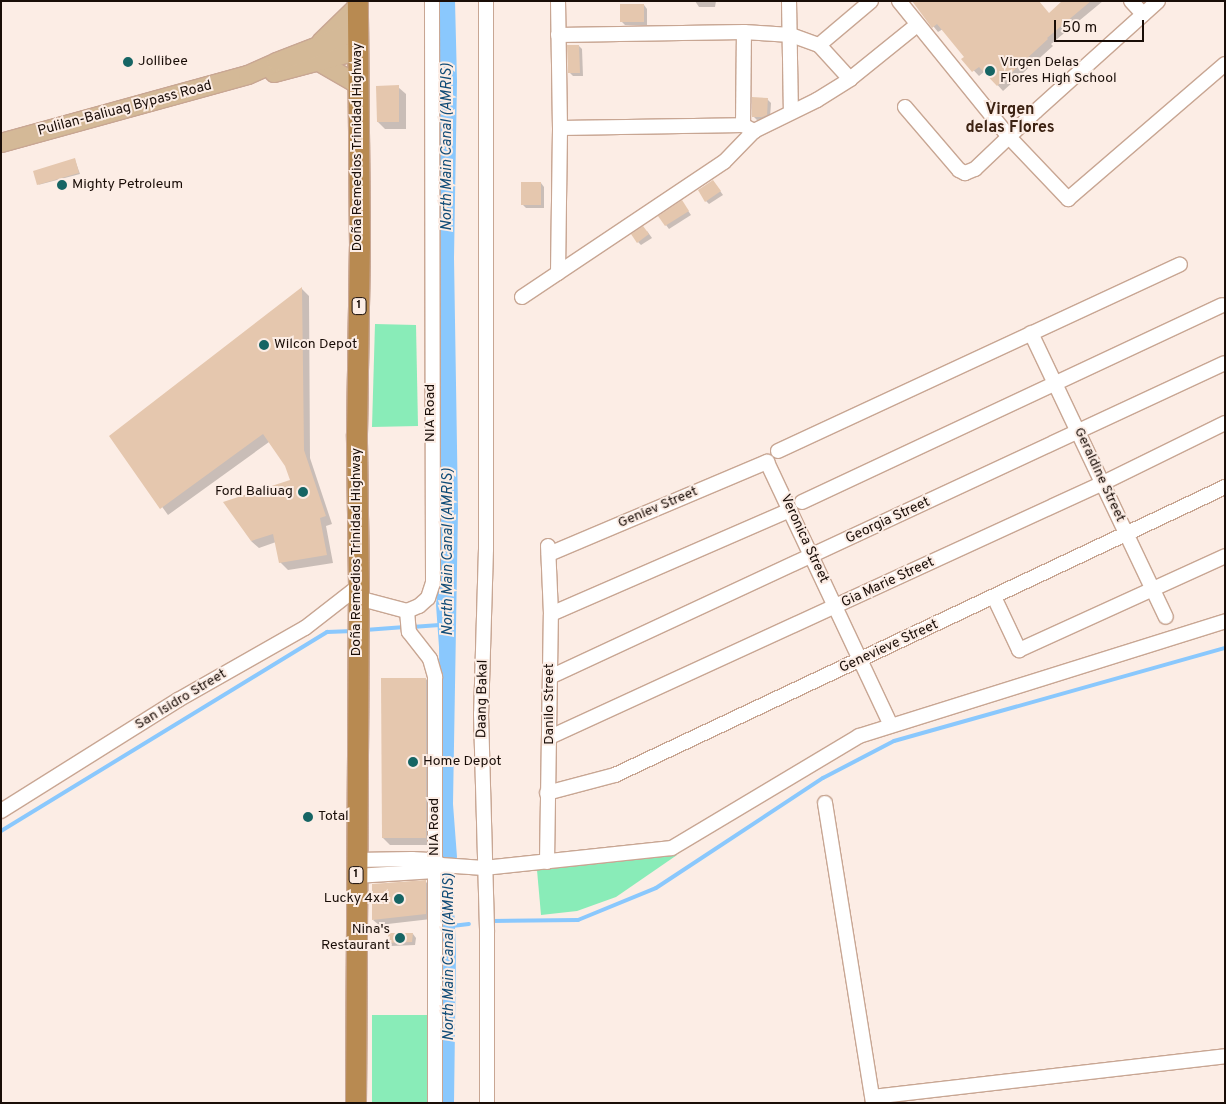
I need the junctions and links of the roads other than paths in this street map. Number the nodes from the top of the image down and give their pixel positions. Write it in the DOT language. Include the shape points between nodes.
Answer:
graph roads {
  1 [pos="432,1"];
  2 [pos="486,1"];
  3 [pos="558,1"];
  4 [pos="790,1"];
  5 [pos="870,1"];
  6 [pos="899,1"];
  7 [pos="1131,1"];
  8 [pos="1158,1"];
  9 [pos="358,4"];
  10 [pos="1143,14"];
  11 [pos="917,25"];
  12 [pos="357,30"];
  13 [pos="744,32"];
  14 [pos="558,35"];
  15 [pos="791,35"];
  16 [pos="819,45"];
  17 [pos="357,51"];
  18 [pos="317,55"];
  19 [pos="1225,64"];
  20 [pos="850,79"];
  21 [pos="357,84"];
  22 [pos="905,107"];
  23 [pos="791,112"];
  24 [pos="560,128"];
  25 [pos="749,128"];
  26 [pos="1009,137"];
  27 [pos="1,143"];
  28 [pos="1180,264"];
  29 [pos="558,273"];
  30 [pos="522,297"];
  31 [pos="1222,305"];
  32 [pos="1031,333"];
  33 [pos="1225,363"];
  34 [pos="1055,383"];
  35 [pos="1225,424"];
  36 [pos="1079,432"];
  37 [pos="778,451"];
  38 [pos="768,462"];
  39 [pos="1103,483"];
  40 [pos="1225,487"];
  41 [pos="802,502"];
  42 [pos="790,510"];
  43 [pos="1127,533"];
  44 [pos="548,550"];
  45 [pos="812,556"];
  46 [pos="1225,556"];
  47 [pos="1154,590"];
  48 [pos="994,597"];
  49 [pos="358,598"];
  50 [pos="836,607"];
  51 [pos="551,614"];
  52 [pos="1166,617"];
  53 [pos="1225,621"];
  54 [pos="408,622"];
  55 [pos="861,660"];
  56 [pos="550,677"];
  57 [pos="891,724"];
  58 [pos="550,737"];
  59 [pos="547,793"];
  60 [pos="825,804"];
  61 [pos="1,811"];
  62 [pos="547,862"];
  63 [pos="441,865"];
  64 [pos="356,868"];
  65 [pos="484,868"];
  66 [pos="1225,1056"];
  67 [pos="873,1100"];
  68 [pos="356,1103"];
  69 [pos="435,1103"];
  70 [pos="487,1103"];
  1 -- 54 [label="street, NIA Road" via="433,583 428,598"];
  2 -- 65 [label="street, Daang Bakal" via="486,549 481,714"];
  3 -- 14 [label="street"];
  4 -- 15 [label="street"];
  5 -- 16 [label="street"];
  6 -- 11 [label="street"];
  7 -- 10 [label="street"];
  8 -- 10 [label="street"];
  9 -- 12 [label="highway, Doña Remedios Trinidad Highway / 1"];
  9 -- 18 [label="main road"];
  10 -- 26 [label="street"];
  11 -- 20 [label="street"];
  11 -- 26 [label="street"];
  12 -- 17 [label="highway, Doña Remedios Trinidad Highway / 1"];
  12 -- 18 [label="main road, Pulilan-Baliuag Bypass Road"];
  13 -- 14 [label="street"];
  13 -- 15 [label="street"];
  13 -- 25 [label="street"];
  14 -- 24 [label="street"];
  15 -- 16 [label="street"];
  15 -- 23 [label="street"];
  16 -- 20 [label="street"];
  17 -- 18 [label="main road, Pulilan-Baliuag Bypass Road"];
  17 -- 21 [label="highway, Doña Remedios Trinidad Highway / 1"];
  18 -- 21 [label="main road"];
  18 -- 27 [label="main road, Pulilan-Baliuag Bypass Road" via="276,73 248,75"];
  19 -- 26 [label="street" via="1068,200"];
  20 -- 23 [label="street"];
  21 -- 49 [label="highway, Doña Remedios Trinidad Highway / 1" via="360,246"];
  22 -- 26 [label="street" via="965,174 975,169"];
  23 -- 25 [label="street"];
  24 -- 25 [label="street"];
  24 -- 29 [label="street"];
  25 -- 29 [label="street" via="724,162"];
  28 -- 32 [label="street"];
  29 -- 30 [label="street"];
  31 -- 34 [label="street"];
  32 -- 34 [label="street, Geraldine Street"];
  32 -- 37 [label="street"];
  33 -- 36 [label="street, Georgia Street"];
  34 -- 36 [label="street, Geraldine Street"];
  34 -- 41 [label="street"];
  35 -- 39 [label="street, Gia Marie Street"];
  36 -- 39 [label="street, Geraldine Street"];
  36 -- 45 [label="street, Georgia Street"];
  38 -- 42 [label="street, Veronica Street"];
  38 -- 44 [label="street, Geniev Street"];
  39 -- 43 [label="street, Geraldine Street"];
  39 -- 50 [label="street, Gia Marie Street"];
  40 -- 43 [label="street, Genevieve Street"];
  42 -- 45 [label="street, Veronica Street"];
  42 -- 51 [label="street"];
  43 -- 47 [label="street, Geraldine Street"];
  43 -- 48 [label="street, Genevieve Street"];
  44 -- 51 [label="street, Danilo Street"];
  45 -- 50 [label="street, Veronica Street"];
  45 -- 56 [label="street, Georgia Street"];
  46 -- 47 [label="street"];
  47 -- 48 [label="street" via="1019,650"];
  47 -- 52 [label="street, Geraldine Street"];
  48 -- 55 [label="street, Genevieve Street"];
  49 -- 54 [label="street"];
  49 -- 61 [label="street, San Isidro Street" via="178,700"];
  49 -- 64 [label="highway, Doña Remedios Trinidad Highway / 1"];
  50 -- 55 [label="street, Veronica Street"];
  50 -- 58 [label="street, Gia Marie Street"];
  51 -- 56 [label="street, Danilo Street"];
  53 -- 57 [label="street"];
  54 -- 63 [label="street, NIA Road" via="430,659 435,677"];
  55 -- 57 [label="street, Veronica Street"];
  55 -- 59 [label="street, Genevieve Street" via="614,774"];
  56 -- 58 [label="street, Danilo Street"];
  57 -- 62 [label="street" via="859,736 672,848"];
  58 -- 59 [label="street, Danilo Street"];
  59 -- 62 [label="street, Danilo Street"];
  60 -- 67 [label="street"];
  62 -- 65 [label="street"];
  63 -- 64 [label="street"];
  63 -- 65 [label="street"];
  63 -- 69 [label="street, NIA Road"];
  64 -- 68 [label="highway, Doña Remedios Trinidad Highway / 1"];
  65 -- 70 [label="street, Daang Bakal"];
  66 -- 67 [label="street"];
}
